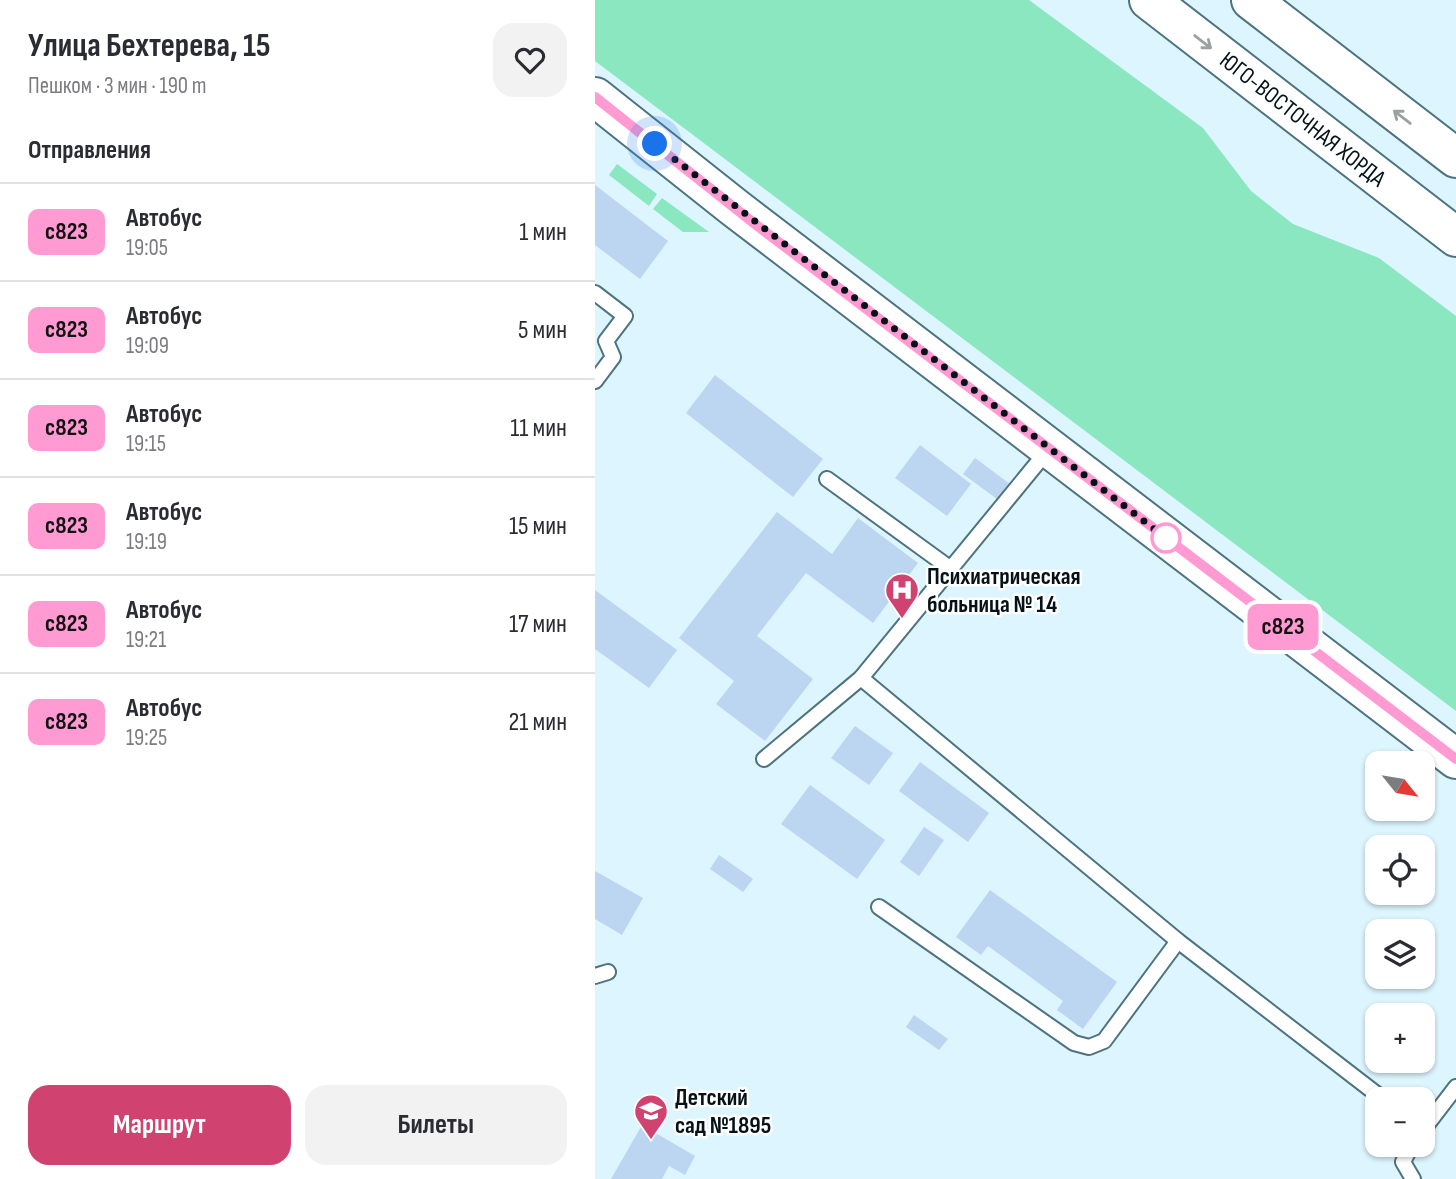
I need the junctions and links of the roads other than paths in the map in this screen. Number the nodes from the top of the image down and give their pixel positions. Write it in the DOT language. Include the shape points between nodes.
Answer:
graph roads {
  1 [pos="1149,0"];
  2 [pos="1251,0"];
  3 [pos="595,97"];
  4 [pos="1456,158"];
  5 [pos="1411,202"];
  6 [pos="1456,237"];
  7 [pos="1456,246"];
  8 [pos="595,292"];
  9 [pos="595,380"];
  10 [pos="1049,449"];
  11 [pos="827,479"];
  12 [pos="951,569"];
  13 [pos="861,678"];
  14 [pos="764,759"];
  15 [pos="1456,759"];
  16 [pos="879,907"];
  17 [pos="1178,941"];
  18 [pos="1367,1087"];
  19 [pos="1456,1087"];
  20 [pos="1435,1114"];
  21 [pos="1406,1157"];
  22 [pos="1413,1179"];
  1 -- 5 [label="street, ЮГО-ВОСТОЧНАЯ ХОРДА, one-way"];
  4 -- 2 [label="street, one-way"];
  3 -- 10 [label="street"];
  5 -- 6 [label="street, ЮГО-ВОСТОЧНАЯ ХОРДА"];
  5 -- 7 [label="street"];
  8 -- 9 [label="lane" via="625,316 606,341 613,357"];
  10 -- 12 [label="lane"];
  10 -- 15 [label="street"];
  11 -- 12 [label="lane"];
  12 -- 13 [label="lane"];
  13 -- 14 [label="lane"];
  13 -- 17 [label="lane"];
  16 -- 17 [label="lane" via="1074,1043 1089,1047 1104,1041"];
  17 -- 18 [label="lane"];
  19 -- 20 [label="lane"];
  21 -- 22 [label="lane" via="1403,1162"];
}
